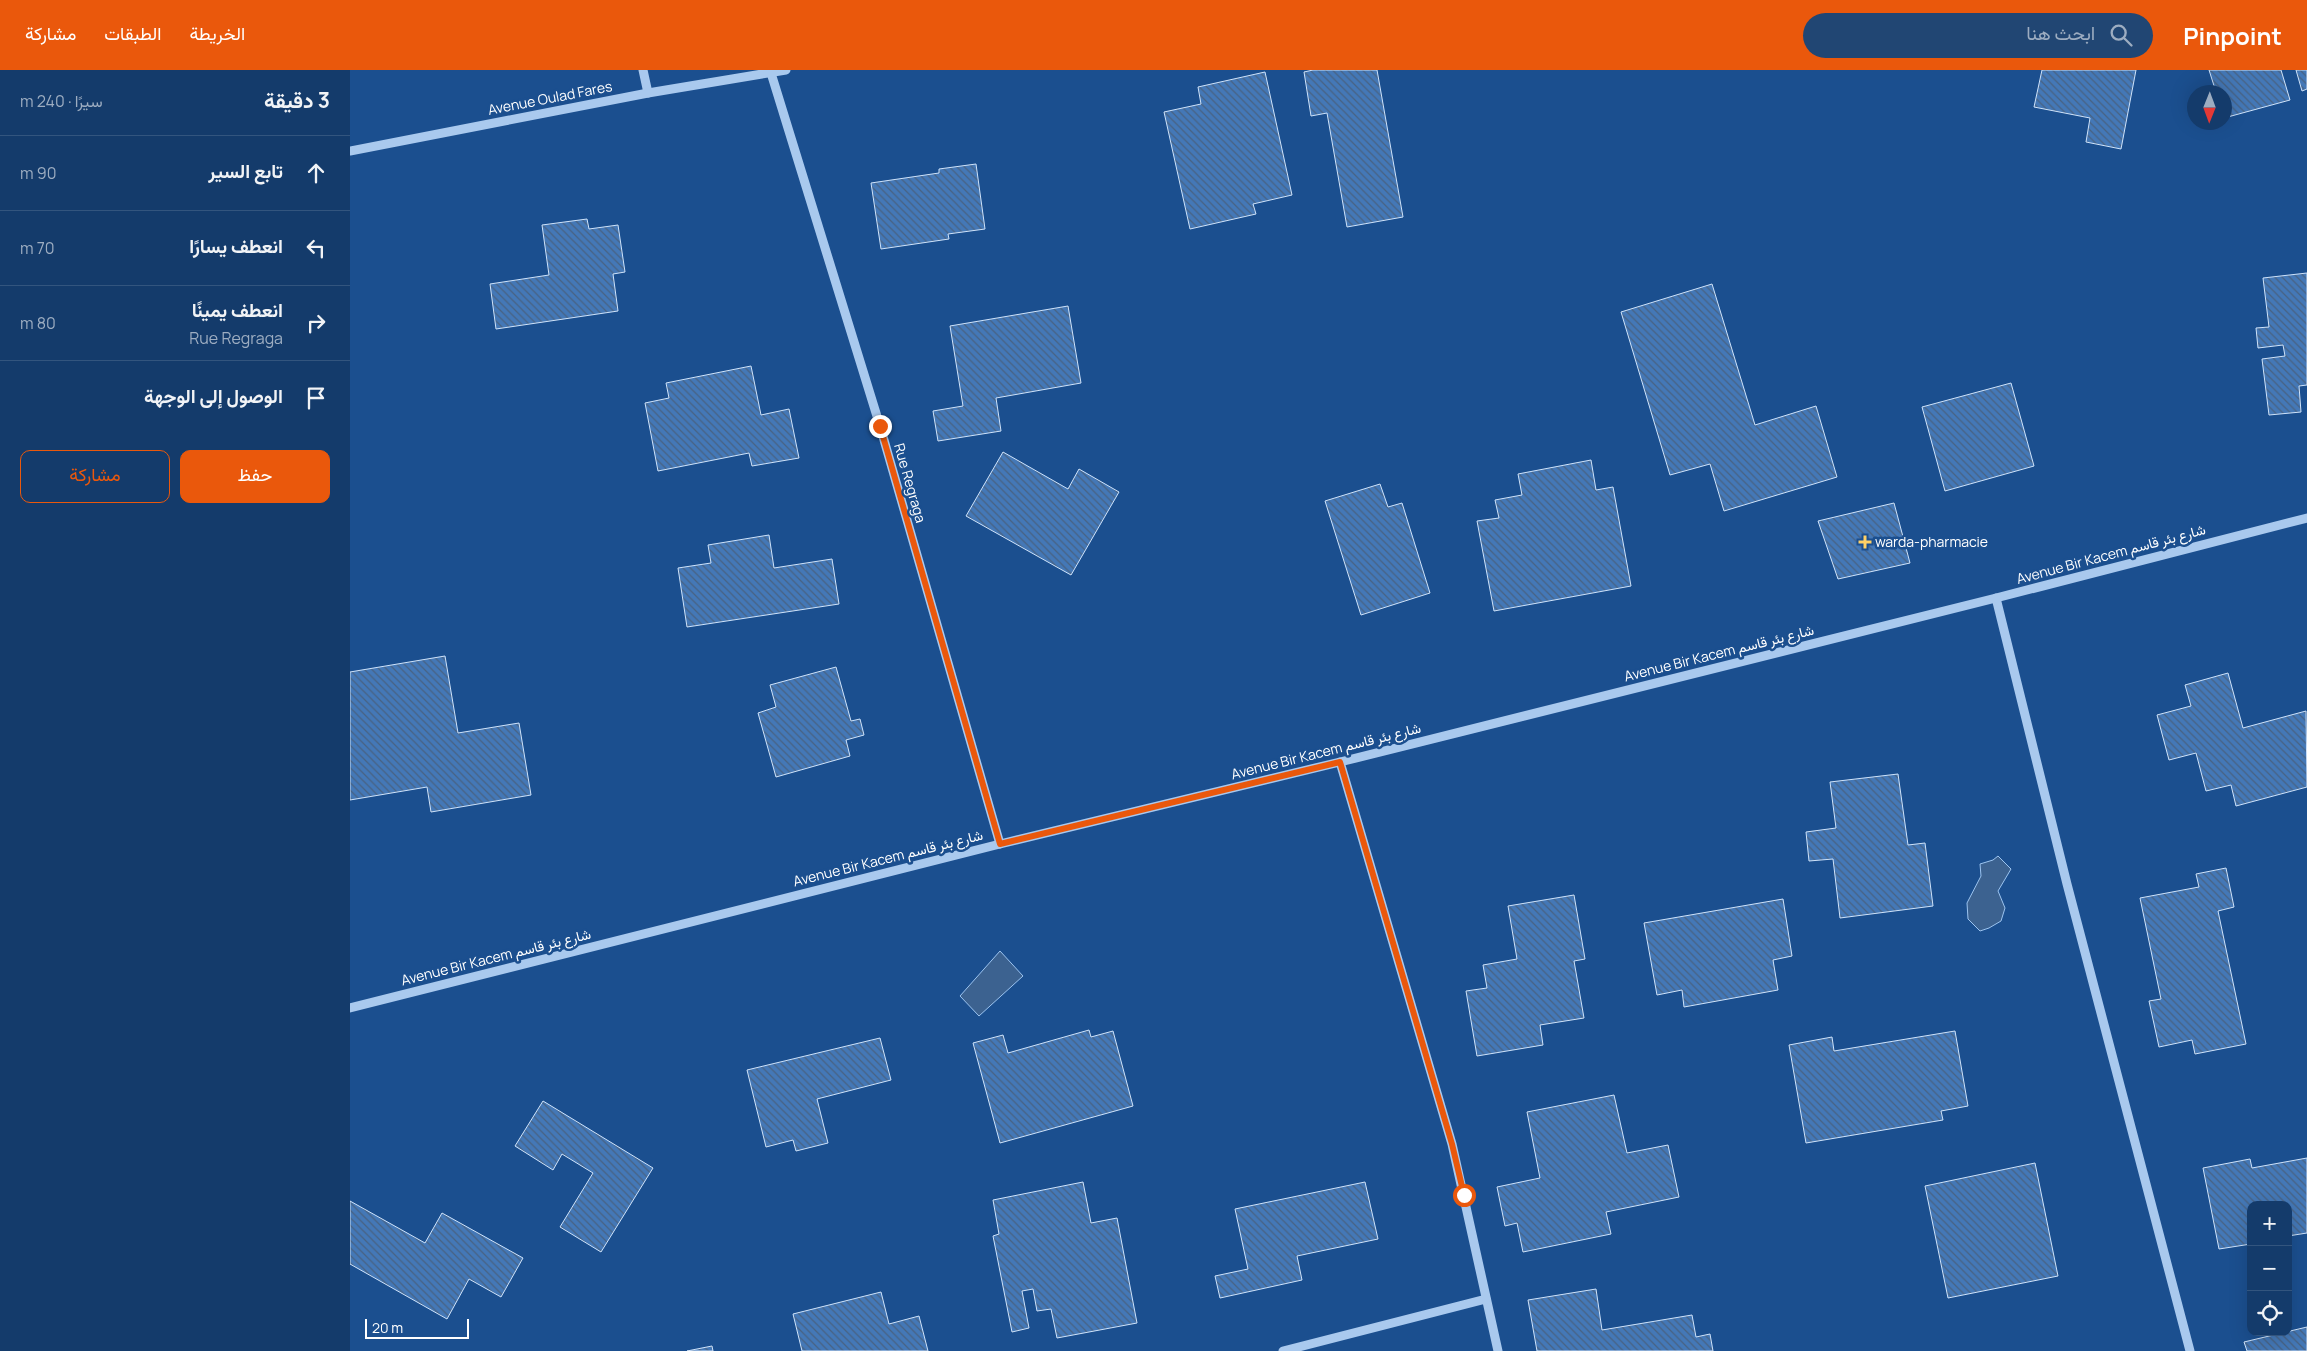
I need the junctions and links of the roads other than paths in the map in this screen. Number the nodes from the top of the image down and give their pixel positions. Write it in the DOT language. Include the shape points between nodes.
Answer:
graph roads {
  1 [pos="643,70"];
  2 [pos="786,70"];
  3 [pos="772,73"];
  4 [pos="648,94"];
  5 [pos="350,151"];
  6 [pos="2307,518"];
  7 [pos="1996,598"];
  8 [pos="1340,762"];
  9 [pos="1000,844"];
  10 [pos="350,1008"];
  11 [pos="1486,1300"];
  12 [pos="1283,1351"];
  13 [pos="1498,1351"];
  14 [pos="2190,1351"];
  1 -- 4 [label="street"];
  2 -- 3 [label="street, Avenue Oulad Fares"];
  3 -- 4 [label="street, Avenue Oulad Fares"];
  3 -- 9 [label="street, Rue Regraga" via="880,426"];
  4 -- 5 [label="street, Avenue Oulad Fares"];
  6 -- 7 [label="street, Avenue Bir Kacem شارع بئر قاسم"];
  7 -- 8 [label="street, Avenue Bir Kacem شارع بئر قاسم"];
  7 -- 14 [label="street" via="2067,884"];
  8 -- 9 [label="street, Avenue Bir Kacem شارع بئر قاسم"];
  8 -- 11 [label="street" via="1452,1144"];
  9 -- 10 [label="street, Avenue Bir Kacem شارع بئر قاسم"];
  11 -- 12 [label="street"];
  11 -- 13 [label="street"];
}
